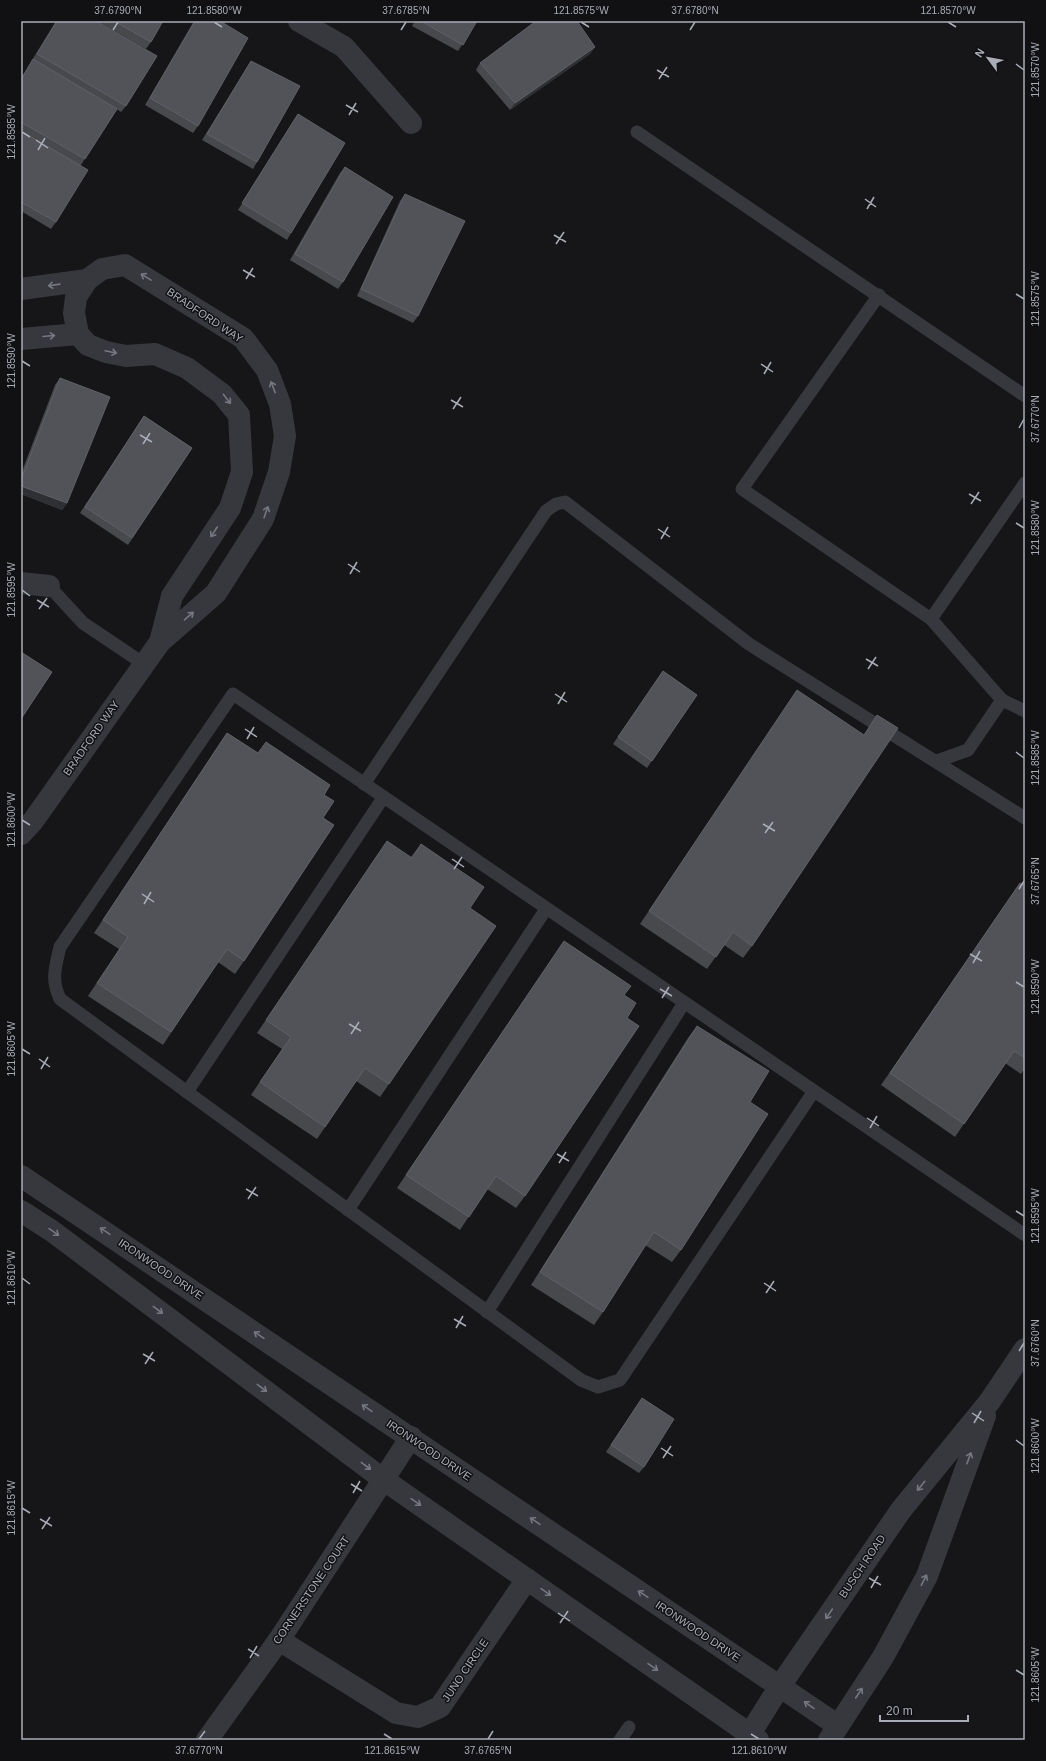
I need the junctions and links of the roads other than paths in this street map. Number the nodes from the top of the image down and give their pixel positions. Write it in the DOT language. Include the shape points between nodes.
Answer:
graph roads {
  1 [pos="299,21"];
  2 [pos="411,123"];
  3 [pos="637,132"];
  4 [pos="87,280"];
  5 [pos="21,289"];
  6 [pos="879,295"];
  7 [pos="78,334"];
  8 [pos="21,339"];
  9 [pos="1025,396"];
  10 [pos="1025,483"];
  11 [pos="21,583"];
  12 [pos="49,586"];
  13 [pos="931,619"];
  14 [pos="160,642"];
  15 [pos="144,664"];
  16 [pos="1002,700"];
  17 [pos="1025,711"];
  18 [pos="937,761"];
  19 [pos="364,784"];
  20 [pos="383,798"];
  21 [pos="1025,818"];
  22 [pos="21,834"];
  23 [pos="546,909"];
  24 [pos="684,1003"];
  25 [pos="814,1091"];
  26 [pos="186,1092"];
  27 [pos="21,1176"];
  28 [pos="348,1210"];
  29 [pos="21,1211"];
  30 [pos="1025,1235"];
  31 [pos="487,1312"];
  32 [pos="1025,1349"];
  33 [pos="990,1401"];
  34 [pos="411,1437"];
  35 [pos="384,1480"];
  36 [pos="527,1579"];
  37 [pos="279,1640"];
  38 [pos="780,1686"];
  39 [pos="629,1727"];
  40 [pos="833,1732"];
  41 [pos="751,1738"];
  42 [pos="207,1740"];
  43 [pos="620,1740"];
  1 -- 2 [label="street" via="344,47"];
  3 -- 6 [label="lane"];
  4 -- 5 [label="street, BRADFORD WAY, one-way"];
  4 -- 7 [label="street, BRADFORD WAY" via="76,298 74,313"];
  14 -- 4 [label="street, BRADFORD WAY, one-way" via="216,593 264,519 279,472 285,436 280,404 267,370 243,338 125,265 102,269"];
  6 -- 9 [label="lane"];
  6 -- 13 [label="lane" via="742,489"];
  8 -- 7 [label="street, one-way"];
  7 -- 14 [label="street, BRADFORD WAY, one-way" via="88,344 106,352 126,356 156,354 187,368 222,394 238,414 242,472 233,501 172,596"];
  10 -- 13 [label="lane"];
  11 -- 12 [label="street"];
  12 -- 15 [label="lane" via="83,623"];
  13 -- 16 [label="lane"];
  14 -- 15 [label="street, BRADFORD WAY"];
  15 -- 22 [label="street, BRADFORD WAY" via="33,821"];
  16 -- 17 [label="lane"];
  16 -- 18 [label="lane" via="968,750"];
  18 -- 19 [label="lane" via="749,644 565,502 556,504 546,511"];
  18 -- 21 [label="lane"];
  19 -- 20 [label="lane"];
  19 -- 26 [label="lane" via="233,694 60,947 54,986 60,999"];
  20 -- 23 [label="lane"];
  20 -- 26 [label="lane"];
  23 -- 24 [label="lane"];
  23 -- 28 [label="lane"];
  24 -- 25 [label="lane"];
  24 -- 31 [label="lane"];
  25 -- 30 [label="lane"];
  25 -- 31 [label="lane" via="620,1380 598,1387 580,1380"];
  26 -- 28 [label="lane"];
  34 -- 27 [label="street, IRONWOOD DRIVE, one-way"];
  28 -- 31 [label="lane"];
  29 -- 35 [label="street, one-way" via="52,1231"];
  32 -- 33 [label="street, BUSCH ROAD"];
  33 -- 38 [label="street, BUSCH ROAD, one-way" via="900,1510"];
  40 -- 33 [label="street, BUSCH ROAD, one-way" via="883,1657 927,1576"];
  34 -- 35 [label="street, CORNERSTONE COURT"];
  38 -- 34 [label="street, IRONWOOD DRIVE, one-way"];
  35 -- 36 [label="street, one-way"];
  35 -- 37 [label="street, CORNERSTONE COURT"];
  36 -- 37 [label="street, JUNO CIRCLE" via="440,1707 418,1717 396,1713"];
  36 -- 41 [label="street, one-way"];
  37 -- 42 [label="street, CORNERSTONE COURT"];
  40 -- 38 [label="street, IRONWOOD DRIVE, one-way"];
  38 -- 41 [label="street, BUSCH ROAD"];
  39 -- 43 [label="lane"];
}
